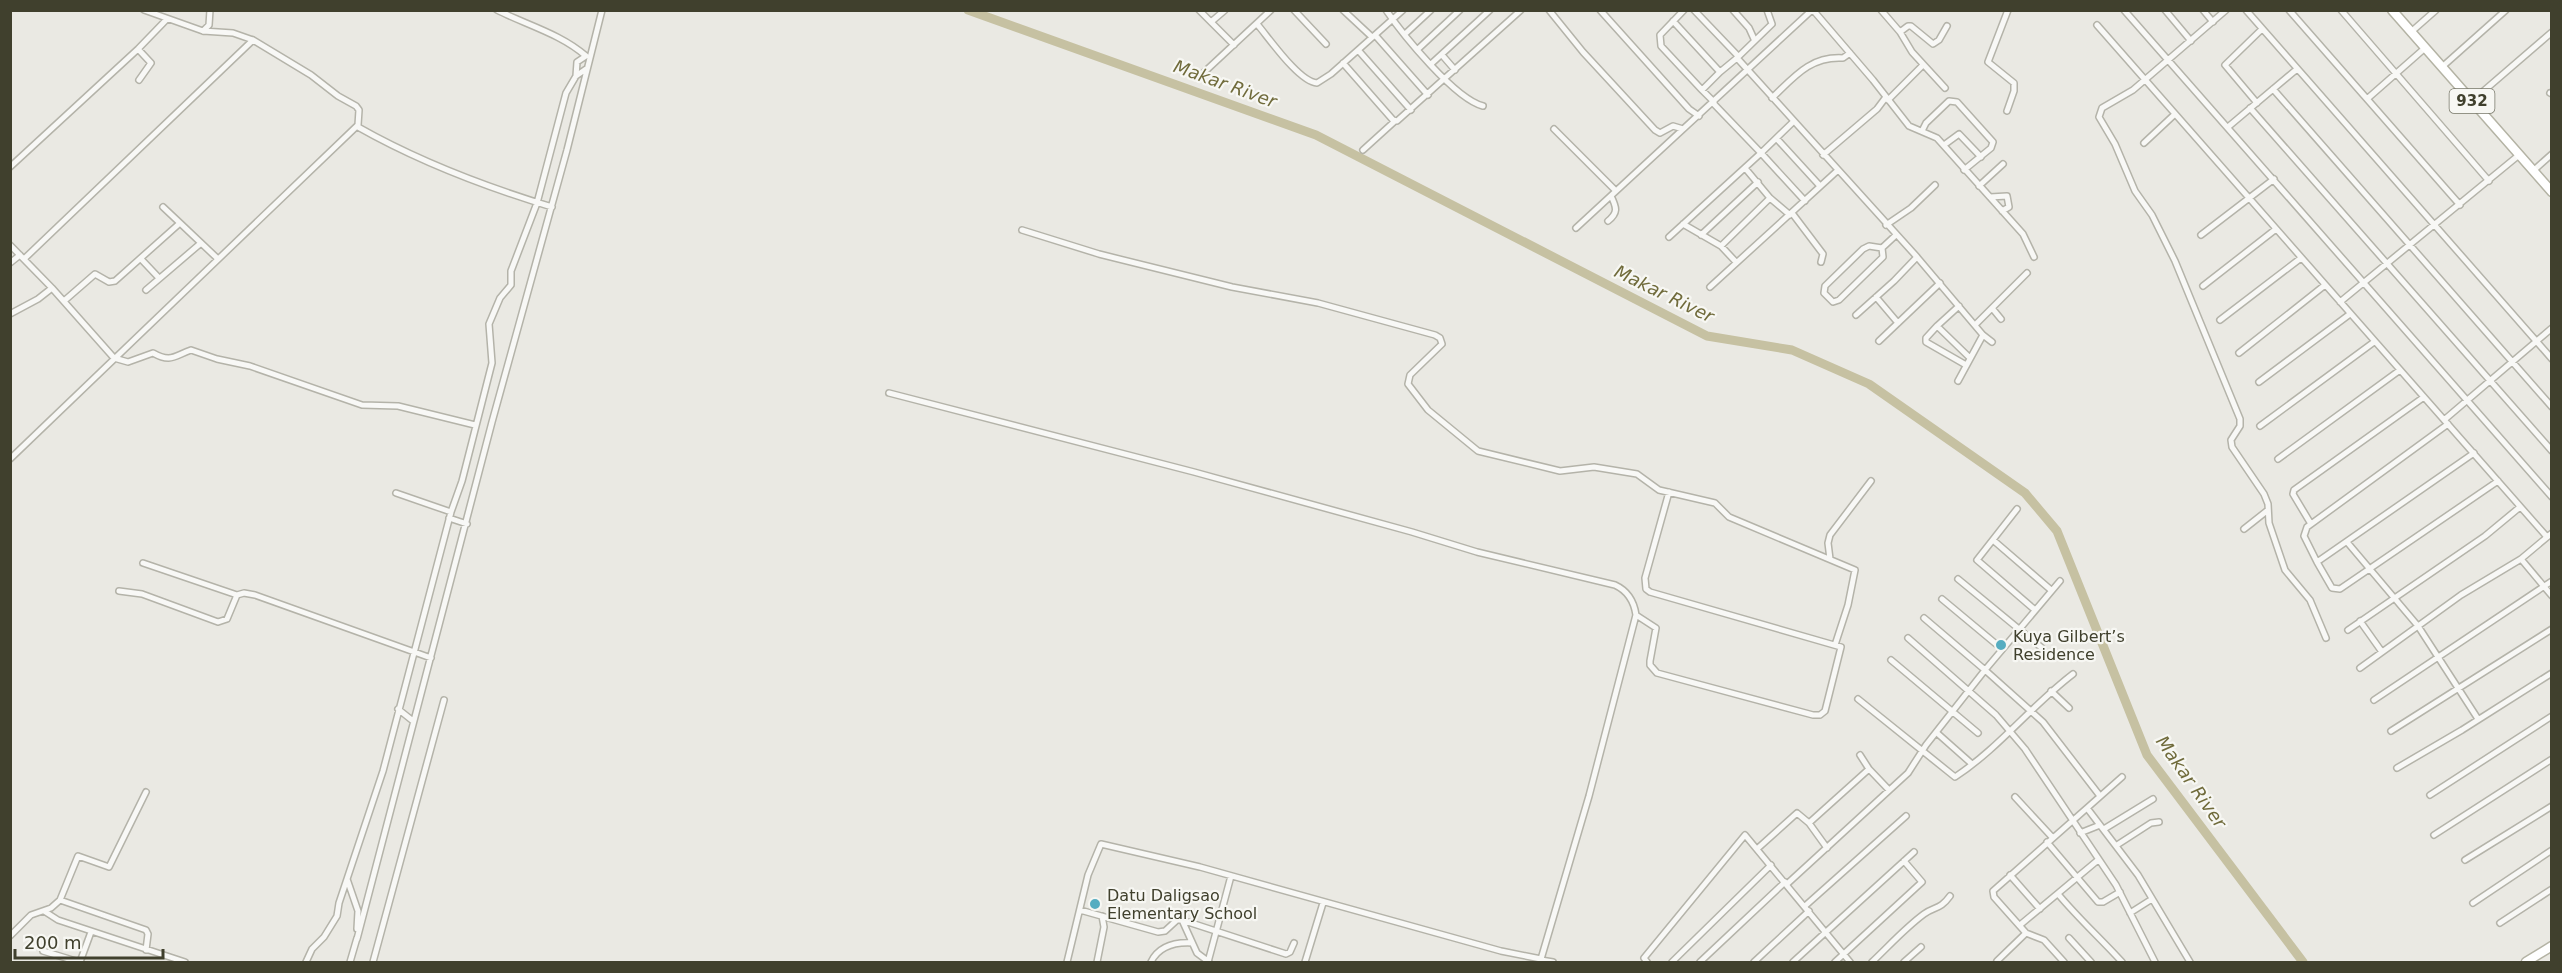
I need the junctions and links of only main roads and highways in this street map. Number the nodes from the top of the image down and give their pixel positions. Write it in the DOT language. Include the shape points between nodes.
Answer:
graph roads {
  1 [pos="2392,10"];
  2 [pos="2552,192"];
  3 [pos="2552,946"];
  4 [pos="2526,963"];
  1 -- 2 [label="main road, 932"];
  3 -- 4 [label="main road"];
}
